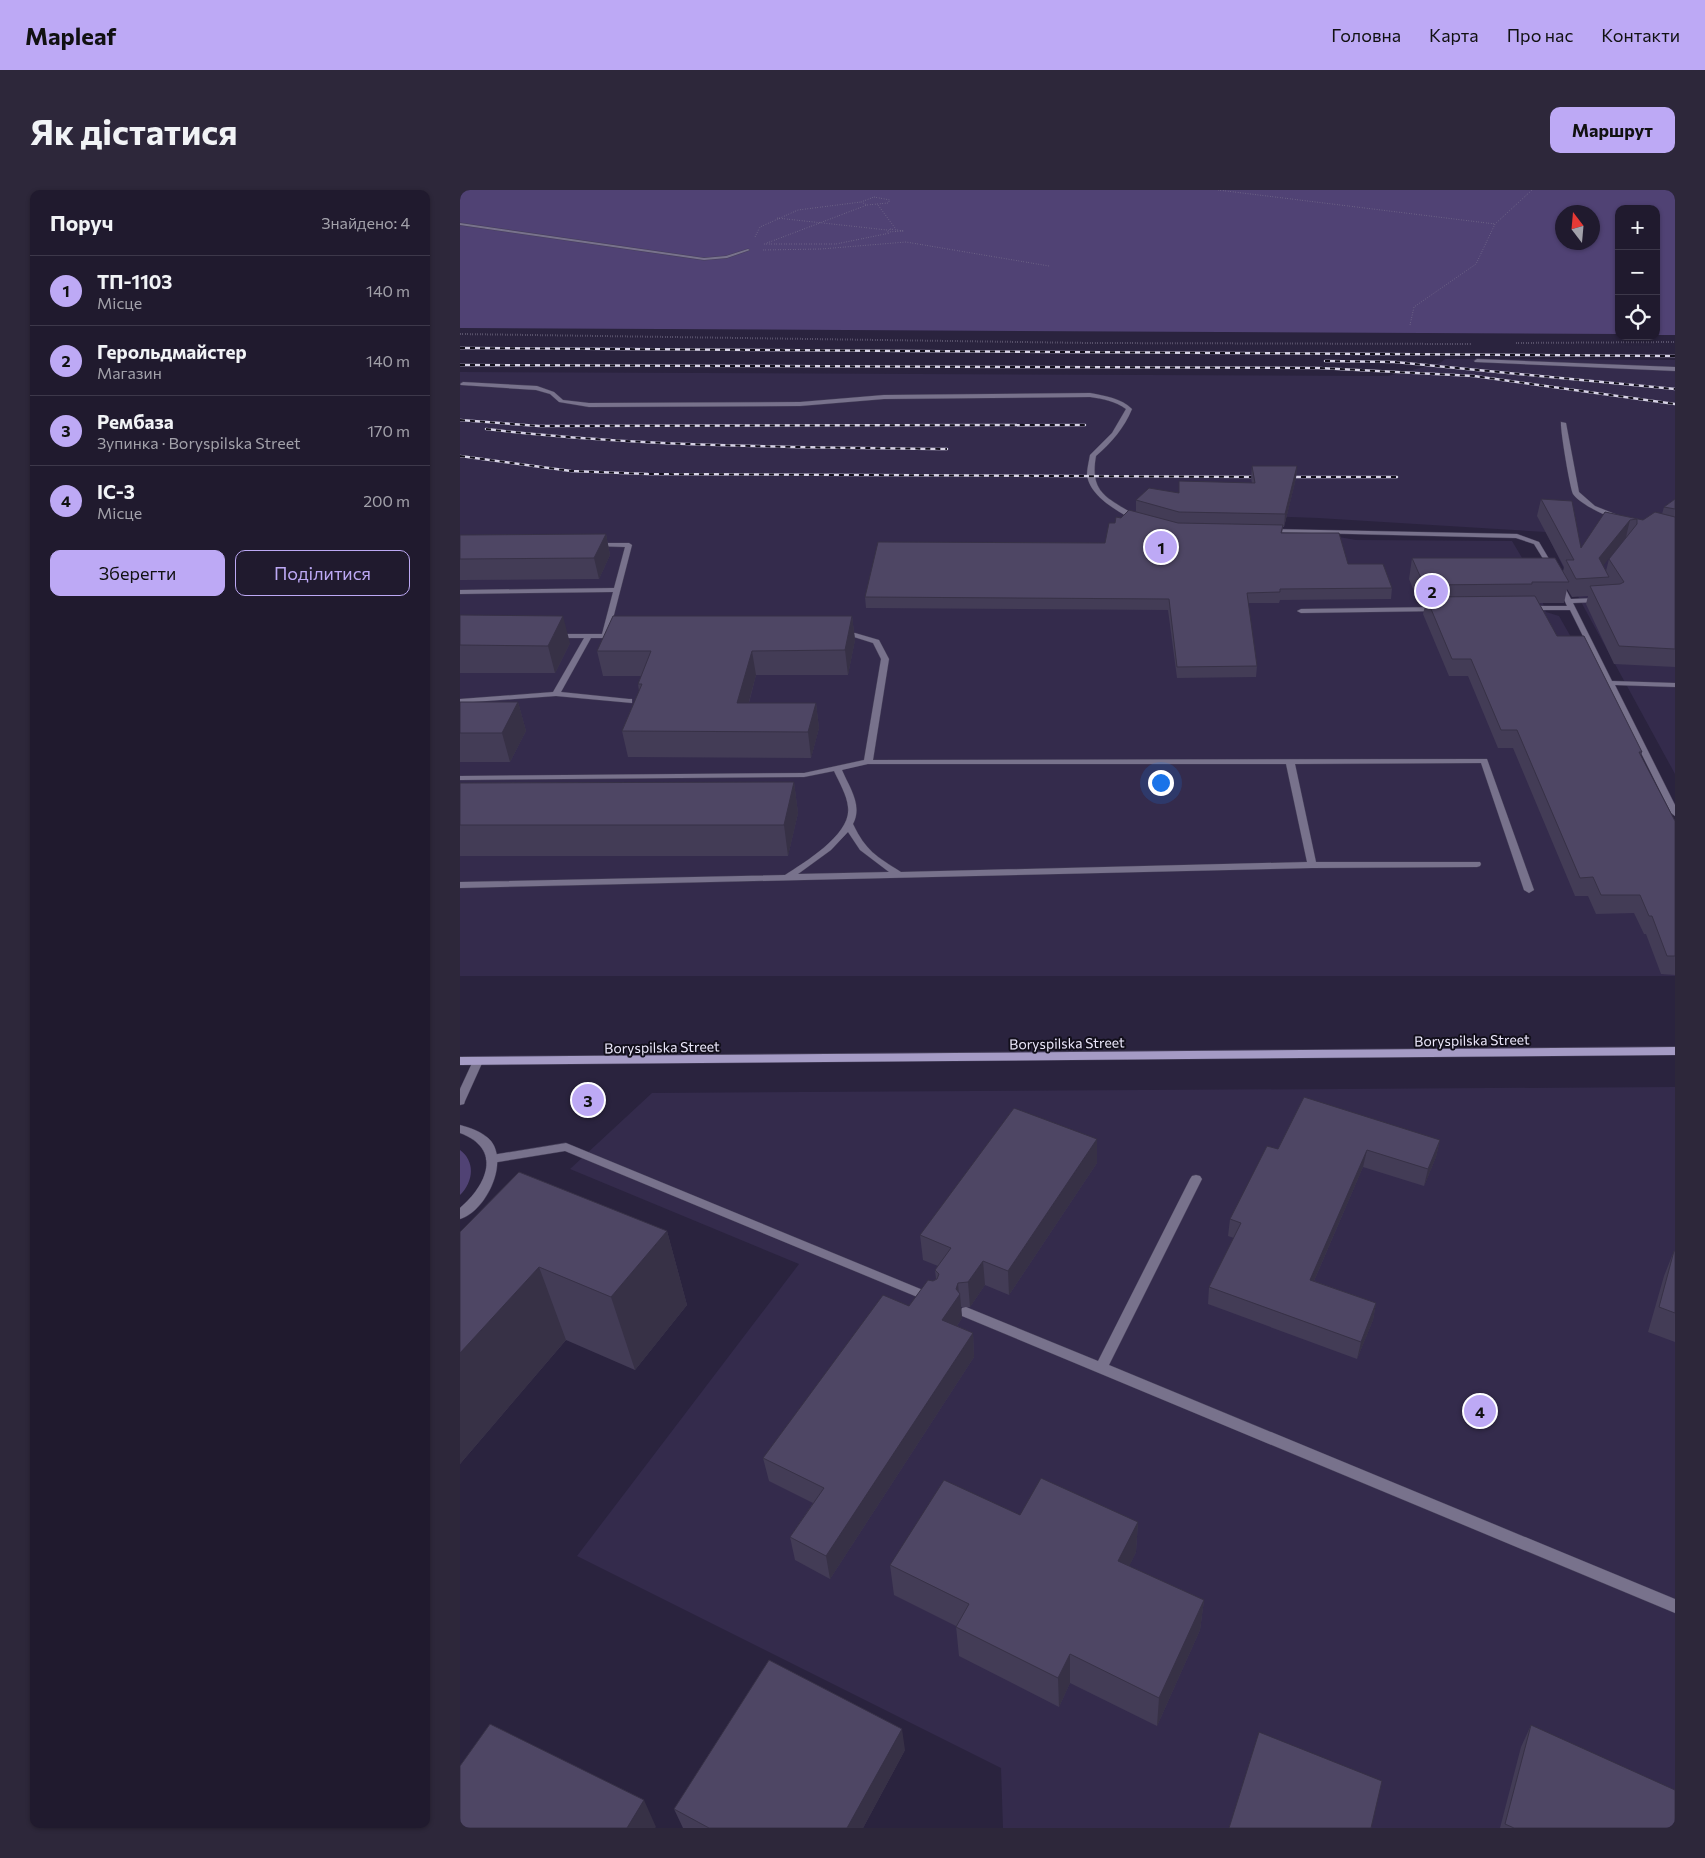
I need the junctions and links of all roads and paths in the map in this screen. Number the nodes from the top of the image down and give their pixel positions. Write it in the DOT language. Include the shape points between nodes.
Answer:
graph roads {
  1 [pos="463,190"];
  2 [pos="1218,190"];
  3 [pos="1532,190"];
  4 [pos="460,191"];
  5 [pos="862,202"];
  6 [pos="867,205"];
  7 [pos="878,205"];
  8 [pos="776,218"];
  9 [pos="820,223"];
  10 [pos="460,224"];
  11 [pos="1495,224"];
  12 [pos="896,228"];
  13 [pos="887,230"];
  14 [pos="890,233"];
  15 [pos="764,244"];
  16 [pos="748,250"];
  17 [pos="1049,266"];
  18 [pos="1410,325"];
  19 [pos="460,334"];
  20 [pos="1675,342"];
  21 [pos="1510,343"];
  22 [pos="1480,344"];
  23 [pos="1477,361"];
  24 [pos="1675,369"];
  25 [pos="463,384"];
  26 [pos="1563,423"];
  27 [pos="1622,518"];
  28 [pos="1145,522"];
  29 [pos="1258,530"];
  30 [pos="591,545"];
  31 [pos="617,590"];
  32 [pos="460,592"];
  33 [pos="1604,599"];
  34 [pos="1571,604"];
  35 [pos="1524,608"];
  36 [pos="1447,609"];
  37 [pos="1301,611"];
  38 [pos="836,635"];
  39 [pos="549,636"];
  40 [pos="589,636"];
  41 [pos="605,636"];
  42 [pos="624,636"];
  43 [pos="1610,683"];
  44 [pos="1675,685"];
  45 [pos="556,694"];
  46 [pos="460,701"];
  47 [pos="629,701"];
  48 [pos="1290,761"];
  49 [pos="868,762"];
  50 [pos="837,768"];
  51 [pos="460,778"];
  52 [pos="1675,813"];
  53 [pos="850,825"];
  54 [pos="1477,864"];
  55 [pos="1312,865"];
  56 [pos="901,876"];
  57 [pos="785,878"];
  58 [pos="460,884"];
  59 [pos="1529,890"];
  60 [pos="1675,1052"];
  61 [pos="460,1061"];
  62 [pos="478,1061"];
  63 [pos="460,1101"];
  64 [pos="460,1129"];
  65 [pos="492,1159"];
  66 [pos="1196,1179"];
  67 [pos="460,1215"];
  68 [pos="934,1299"];
  69 [pos="966,1312"];
  70 [pos="1101,1368"];
  71 [pos="1675,1606"];
  1 -- 4 [label="path"];
  2 -- 11 [label="path"];
  3 -- 11 [label="path"];
  5 -- 6 [label="path"];
  5 -- 7 [label="path" via="874,197 890,200"];
  5 -- 8 [label="path" via="798,210"];
  6 -- 7 [label="path"];
  6 -- 9 [label="path"];
  7 -- 12 [label="path"];
  8 -- 9 [label="path"];
  8 -- 15 [label="path" via="760,227 754,239"];
  9 -- 13 [label="path"];
  9 -- 15 [label="path"];
  10 -- 16 [label="street" via="704,259 727,257"];
  11 -- 18 [label="path" via="1476,264 1414,307"];
  12 -- 13 [label="path"];
  12 -- 14 [label="path" via="904,232"];
  13 -- 14 [label="path"];
  14 -- 15 [label="path" via="836,244"];
  16 -- 17 [label="path" via="821,249 906,242"];
  19 -- 22 [label="path" via="1402,346"];
  20 -- 21 [label="path"];
  23 -- 24 [label="street"];
  25 -- 28 [label="street" via="537,388 552,393 561,401 589,405 800,404 884,397 1090,394 1123,403 1129,409 1114,437 1093,455 1090,477 1100,494 1120,510"];
  26 -- 27 [label="street" via="1576,493 1594,507"];
  29 -- 34 [label="street" via="1529,538 1537,543"];
  30 -- 31 [label="street" via="629,545"];
  31 -- 32 [label="street"];
  31 -- 41 [label="street"];
  33 -- 34 [label="street"];
  34 -- 35 [label="street"];
  34 -- 43 [label="street"];
  36 -- 37 [label="street"];
  38 -- 49 [label="street" via="855,635 876,642 885,659"];
  39 -- 40 [label="street"];
  40 -- 41 [label="street"];
  40 -- 45 [label="street"];
  41 -- 42 [label="street"];
  43 -- 44 [label="street"];
  43 -- 52 [label="street"];
  45 -- 46 [label="street"];
  45 -- 47 [label="street"];
  48 -- 49 [label="street"];
  48 -- 55 [label="street"];
  48 -- 59 [label="street" via="1484,761"];
  49 -- 50 [label="street"];
  50 -- 51 [label="street" via="804,775"];
  50 -- 53 [label="street" via="853,809"];
  53 -- 56 [label="street" via="852,833 872,857"];
  53 -- 57 [label="street" via="815,860"];
  54 -- 55 [label="street"];
  55 -- 56 [label="street"];
  56 -- 57 [label="street"];
  57 -- 58 [label="street"];
  60 -- 62 [label="main road, Boryspilska Street"];
  61 -- 62 [label="main road, Boryspilska Street"];
  62 -- 63 [label="street"];
  64 -- 65 [label="street" via="478,1137 488,1147"];
  65 -- 67 [label="street" via="487,1187 477,1201"];
  65 -- 68 [label="street" via="566,1147"];
  66 -- 70 [label="street"];
  69 -- 70 [label="street"];
  70 -- 71 [label="street"];
}
